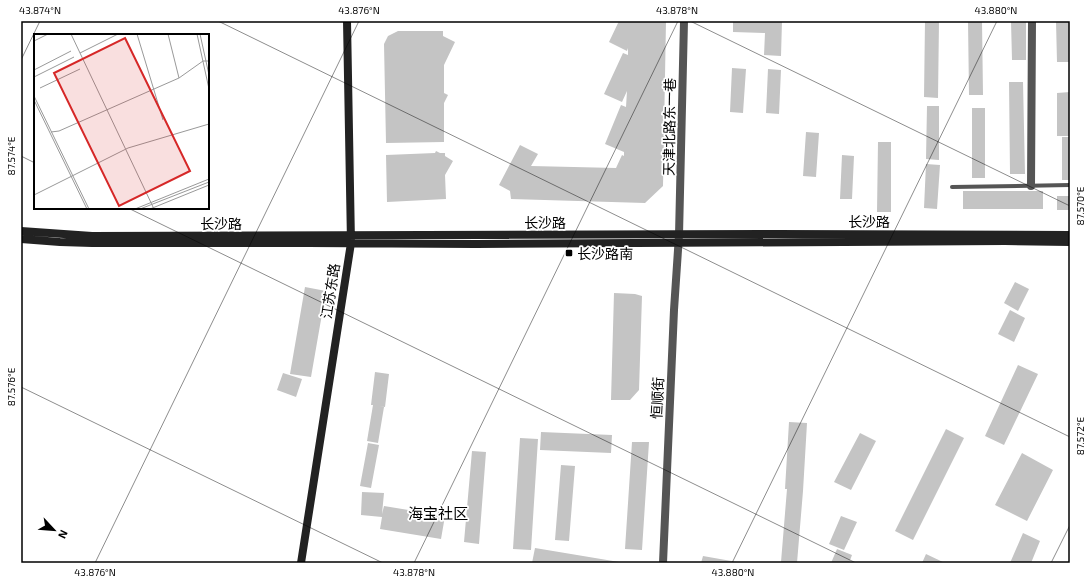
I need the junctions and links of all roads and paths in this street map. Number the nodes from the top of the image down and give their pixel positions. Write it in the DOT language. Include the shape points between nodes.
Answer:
graph roads {
  1 [pos="347,21"];
  2 [pos="684,21"];
  3 [pos="1032,21"];
  4 [pos="1070,185"];
  5 [pos="1031,186"];
  6 [pos="952,187"];
  7 [pos="21,231"];
  8 [pos="679,235"];
  9 [pos="1070,235"];
  10 [pos="21,239"];
  11 [pos="351,239"];
  12 [pos="1070,242"];
  13 [pos="678,243"];
  14 [pos="300,563"];
  15 [pos="663,563"];
  1 -- 11 [label="street, 江苏东路"];
  2 -- 8 [label="street, 天津北路东一巷"];
  3 -- 5 [label="street"];
  4 -- 5 [label="lane"];
  5 -- 6 [label="lane"];
  7 -- 11 [label="street, 长沙路" via="92,236"];
  8 -- 9 [label="street, 长沙路"];
  8 -- 11 [label="street, 长沙路"];
  8 -- 13 [label="street, 恒顺街"];
  10 -- 11 [label="street, 长沙路" via="92,243"];
  11 -- 13 [label="street, 长沙路" via="468,244"];
  11 -- 14 [label="street, 江苏东路"];
  12 -- 13 [label="street, 长沙路"];
  13 -- 15 [label="street, 恒顺街"];
}
